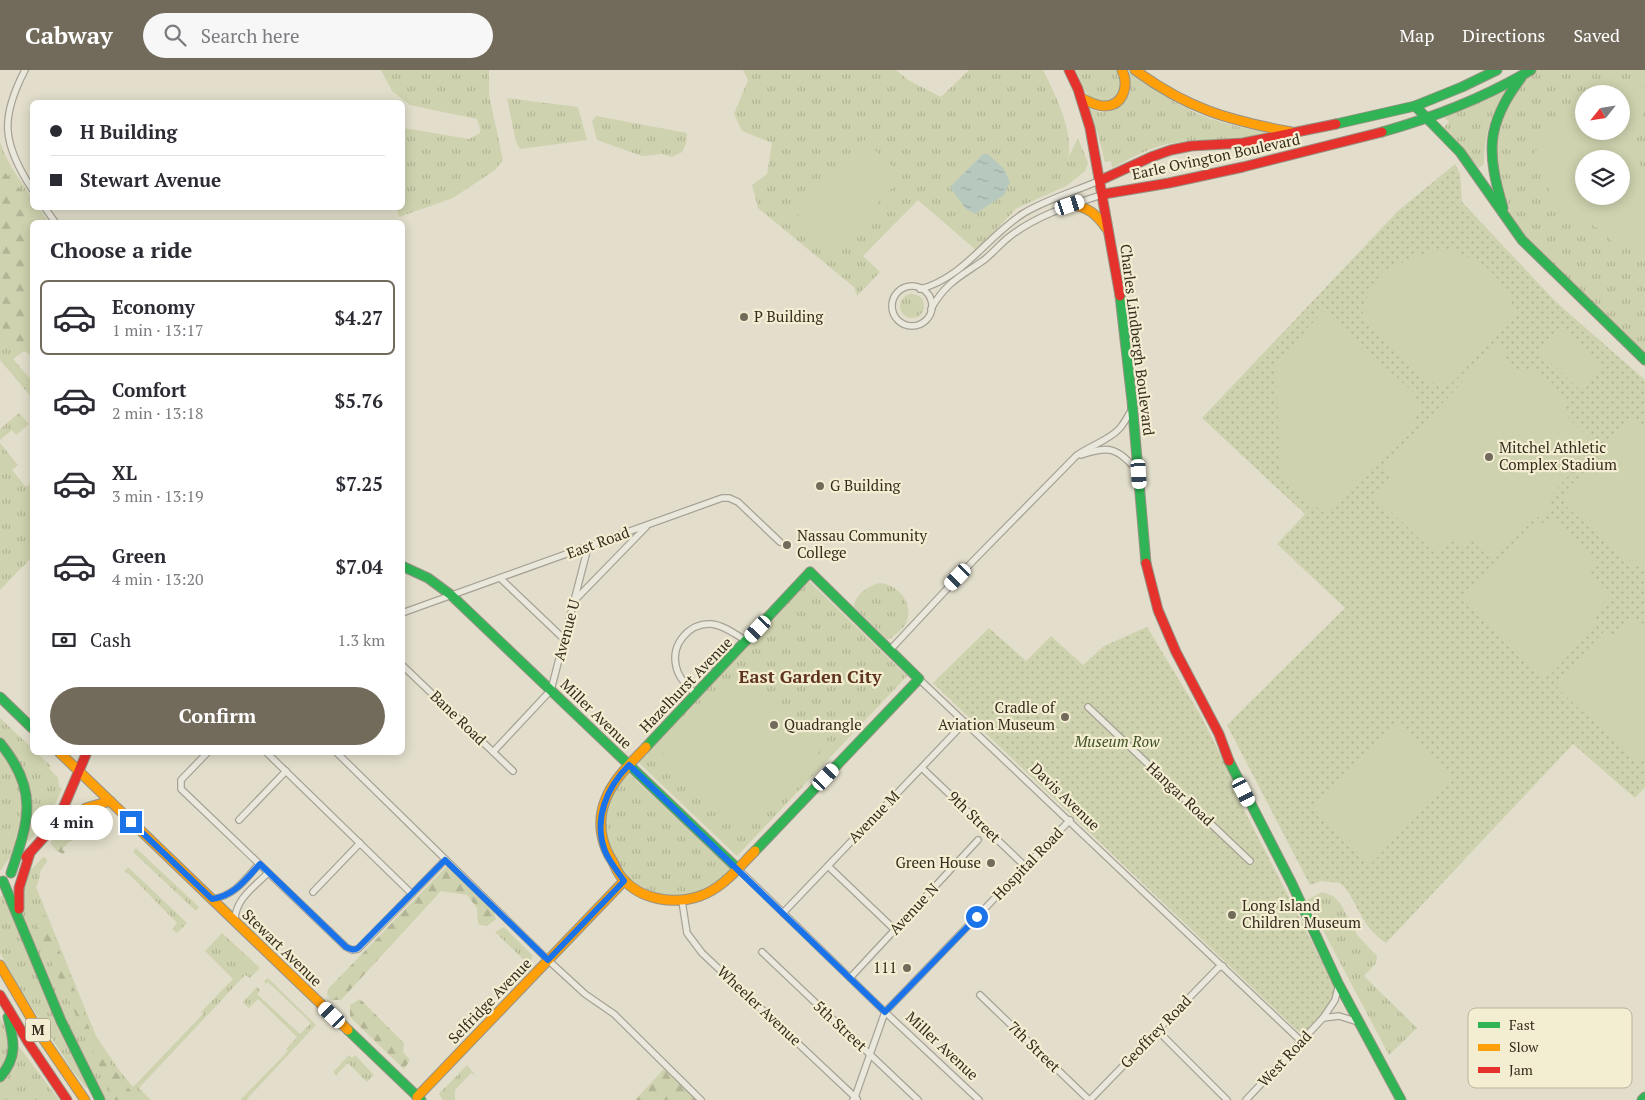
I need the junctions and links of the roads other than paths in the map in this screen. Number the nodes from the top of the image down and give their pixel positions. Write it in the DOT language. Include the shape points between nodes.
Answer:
graph roads {
  1 [pos="25,70"];
  2 [pos="1069,70"];
  3 [pos="1122,70"];
  4 [pos="1135,70"];
  5 [pos="1497,70"];
  6 [pos="1528,72"];
  7 [pos="1080,98"];
  8 [pos="1415,106"];
  9 [pos="1428,118"];
  10 [pos="1298,133"];
  11 [pos="1101,180"];
  12 [pos="30,186"];
  13 [pos="1104,194"];
  14 [pos="1070,205"];
  15 [pos="1506,218"];
  16 [pos="1108,230"];
  17 [pos="920,288"];
  18 [pos="932,309"];
  19 [pos="1645,360"];
  20 [pos="1133,407"];
  21 [pos="1076,456"];
  22 [pos="1139,472"];
  23 [pos="647,526"];
  24 [pos="780,542"];
  25 [pos="588,547"];
  26 [pos="405,567"];
  27 [pos="810,572"];
  28 [pos="500,578"];
  29 [pos="451,595"];
  30 [pos="574,601"];
  31 [pos="405,612"];
  32 [pos="564,639"];
  33 [pos="747,641"];
  34 [pos="890,650"];
  35 [pos="405,668"];
  36 [pos="919,679"];
  37 [pos="551,690"];
  38 [pos="696,695"];
  39 [pos="0,697"];
  40 [pos="1088,707"];
  41 [pos="965,722"];
  42 [pos="30,726"];
  43 [pos="0,742"];
  44 [pos="494,752"];
  45 [pos="62,755"];
  46 [pos="86,755"];
  47 [pos="205,755"];
  48 [pos="269,755"];
  49 [pos="339,755"];
  50 [pos="629,765"];
  51 [pos="922,768"];
  52 [pos="78,771"];
  53 [pos="286,771"];
  54 [pos="513,771"];
  55 [pos="110,801"];
  56 [pos="239,820"];
  57 [pos="1070,820"];
  58 [pos="48,833"];
  59 [pos="978,840"];
  60 [pos="360,843"];
  61 [pos="30,852"];
  62 [pos="445,860"];
  63 [pos="1250,861"];
  64 [pos="260,864"];
  65 [pos="828,866"];
  66 [pos="1026,866"];
  67 [pos="738,869"];
  68 [pos="11,873"];
  69 [pos="268,873"];
  70 [pos="624,881"];
  71 [pos="2,883"];
  72 [pos="312,892"];
  73 [pos="412,894"];
  74 [pos="212,899"];
  75 [pos="682,901"];
  76 [pos="784,913"];
  77 [pos="235,922"];
  78 [pos="895,930"];
  79 [pos="762,952"];
  80 [pos="548,960"];
  81 [pos="38,963"];
  82 [pos="0,965"];
  83 [pos="1223,966"];
  84 [pos="850,978"];
  85 [pos="1339,984"];
  86 [pos="980,995"];
  87 [pos="2,998"];
  88 [pos="885,1012"];
  89 [pos="1323,1018"];
  90 [pos="1358,1022"];
  91 [pos="1158,1031"];
  92 [pos="1301,1041"];
  93 [pos="871,1055"];
  94 [pos="0,1077"];
  95 [pos="1645,1097"];
  96 [pos="419,1098"];
  97 [pos="855,1099"];
  98 [pos="1093,1099"];
  99 [pos="67,1100"];
  100 [pos="85,1100"];
  101 [pos="100,1100"];
  102 [pos="701,1100"];
  103 [pos="918,1100"];
  104 [pos="979,1100"];
  105 [pos="1227,1100"];
  106 [pos="1246,1100"];
  107 [pos="1401,1100"];
  108 [pos="1642,1100"];
  1 -- 12 [label="street" via="12,87 3,116 7,146"];
  2 -- 7 [label="main road, Charles Lindbergh Boulevard"];
  3 -- 7 [label="main road" via="1126,88 1118,101 1106,106"];
  4 -- 10 [label="main road" via="1167,93 1199,109 1243,123"];
  5 -- 8 [label="main road, Earle Ovington Boulevard"];
  6 -- 9 [label="main road, Earle Ovington Boulevard" via="1472,102"];
  6 -- 15 [label="main road" via="1503,103 1491,145 1492,169"];
  7 -- 11 [label="main road, Charles Lindbergh Boulevard"];
  8 -- 9 [label="main road"];
  8 -- 10 [label="main road, Earle Ovington Boulevard"];
  9 -- 13 [label="main road, Earle Ovington Boulevard" via="1310,152"];
  9 -- 15 [label="main road" via="1460,152"];
  10 -- 11 [label="main road, Earle Ovington Boulevard" via="1243,143 1170,150"];
  11 -- 13 [label="main road, Charles Lindbergh Boulevard"];
  11 -- 17 [label="street, Earle Ovington Boulevard" via="1024,213 942,282"];
  13 -- 14 [label="street, Earle Ovington Boulevard"];
  13 -- 16 [label="main road, Charles Lindbergh Boulevard"];
  14 -- 16 [label="main road" via="1084,206 1092,211"];
  14 -- 18 [label="street, Earle Ovington Boulevard" via="1042,216 1009,237 939,294"];
  15 -- 19 [label="main road" via="1538,257"];
  16 -- 20 [label="main road, Charles Lindbergh Boulevard"];
  17 -- 18 [label="street" via="929,297"];
  17 -- 18 [label="street" via="910,287 899,292 892,303 895,316 904,324 915,326 925,321"];
  20 -- 21 [label="street" via="1120,428"];
  20 -- 22 [label="main road, Charles Lindbergh Boulevard"];
  21 -- 22 [label="street" via="1106,449 1118,452"];
  21 -- 34 [label="street"];
  22 -- 85 [label="main road, Charles Lindbergh Boulevard" via="1145,560 1158,610"];
  23 -- 24 [label="street, East Road" via="729,498 738,502"];
  23 -- 25 [label="street, East Road"];
  23 -- 30 [label="street"];
  25 -- 28 [label="street, East Road"];
  25 -- 30 [label="street, Avenue U"];
  26 -- 29 [label="main road, Miller Avenue" via="435,580"];
  27 -- 33 [label="main road, Hazelhurst Avenue"];
  27 -- 34 [label="main road, Davis Avenue"];
  28 -- 29 [label="street, East Road"];
  28 -- 32 [label="street"];
  29 -- 31 [label="street, East Road"];
  29 -- 37 [label="main road, Miller Avenue"];
  30 -- 32 [label="street, Avenue U"];
  32 -- 37 [label="street, Avenue U"];
  33 -- 38 [label="main road, Hazelhurst Avenue"];
  33 -- 38 [label="street" via="724,627 711,624 697,627 684,635 676,650 676,666 683,682"];
  34 -- 36 [label="main road, Davis Avenue"];
  35 -- 44 [label="street, Bane Road"];
  36 -- 41 [label="street, Davis Avenue"];
  36 -- 67 [label="main road"];
  37 -- 44 [label="street, Avenue U"];
  37 -- 50 [label="main road, Miller Avenue"];
  38 -- 50 [label="main road, Hazelhurst Avenue"];
  39 -- 42 [label="main road"];
  40 -- 63 [label="street, Hangar Road"];
  41 -- 51 [label="street, Avenue M"];
  41 -- 57 [label="street, Davis Avenue"];
  43 -- 68 [label="main road" via="19,771 27,801 25,832"];
  44 -- 54 [label="street, Bane Road"];
  45 -- 52 [label="main road, Stewart Avenue"];
  46 -- 52 [label="main road"];
  47 -- 64 [label="street" via="181,780 181,789"];
  48 -- 53 [label="street"];
  49 -- 62 [label="street"];
  50 -- 67 [label="main road, Miller Avenue"];
  50 -- 70 [label="main road, Hazelhurst Avenue" via="608,791 601,821 606,852"];
  51 -- 65 [label="street, Avenue M"];
  51 -- 66 [label="street, 9th Street"];
  52 -- 55 [label="main road, Stewart Avenue"];
  52 -- 58 [label="main road" via="66,803"];
  53 -- 56 [label="street"];
  53 -- 60 [label="street"];
  55 -- 58 [label="main road" via="83,808"];
  55 -- 74 [label="main road, Stewart Avenue"];
  57 -- 66 [label="street, Hospital Road"];
  57 -- 83 [label="street, Davis Avenue"];
  58 -- 61 [label="main road"];
  59 -- 78 [label="street, Avenue N"];
  60 -- 72 [label="street"];
  60 -- 73 [label="street"];
  61 -- 68 [label="main road"];
  61 -- 81 [label="main road" via="17,901"];
  62 -- 73 [label="street"];
  62 -- 80 [label="street"];
  64 -- 69 [label="street"];
  64 -- 74 [label="street" via="232,893"];
  65 -- 76 [label="street, Avenue M"];
  65 -- 78 [label="street"];
  66 -- 88 [label="street, Hospital Road"];
  67 -- 75 [label="main road" via="716,889"];
  67 -- 76 [label="street, Miller Avenue"];
  68 -- 71 [label="main road"];
  69 -- 73 [label="street" via="352,950 358,949"];
  69 -- 77 [label="street" via="239,902"];
  70 -- 75 [label="main road" via="651,896"];
  70 -- 80 [label="main road, Selfridge Avenue"];
  71 -- 81 [label="main road"];
  74 -- 77 [label="main road, Stewart Avenue"];
  75 -- 97 [label="street, Wheeler Avenue" via="687,933 702,953"];
  76 -- 84 [label="street, Miller Avenue"];
  77 -- 96 [label="main road, Stewart Avenue"];
  78 -- 84 [label="street, Avenue N"];
  79 -- 93 [label="street, 5th Street"];
  80 -- 96 [label="main road, Selfridge Avenue"];
  80 -- 102 [label="street" via="585,994 614,1014"];
  81 -- 101 [label="main road" via="66,1033"];
  82 -- 100 [label="main road, M" via="39,1033"];
  83 -- 91 [label="street, Geoffrey Road"];
  83 -- 92 [label="street, Davis Avenue"];
  84 -- 88 [label="street, Miller Avenue"];
  85 -- 89 [label="street, West Road" via="1335,1000"];
  85 -- 90 [label="main road, Charles Lindbergh Boulevard"];
  86 -- 98 [label="street, 7th Street"];
  87 -- 94 [label="main road" via="15,1050 11,1063"];
  87 -- 99 [label="main road, M"];
  88 -- 93 [label="street, Hospital Road"];
  88 -- 104 [label="street, Miller Avenue"];
  89 -- 90 [label="street, West Road" via="1339,1016"];
  89 -- 92 [label="street, West Road"];
  90 -- 107 [label="main road, Charles Lindbergh Boulevard"];
  91 -- 98 [label="street, Geoffrey Road"];
  91 -- 105 [label="street"];
  92 -- 106 [label="street, West Road"];
  93 -- 97 [label="street, Hospital Road"];
  93 -- 103 [label="street, 5th Street"];
  95 -- 108 [label="main road"];
}
